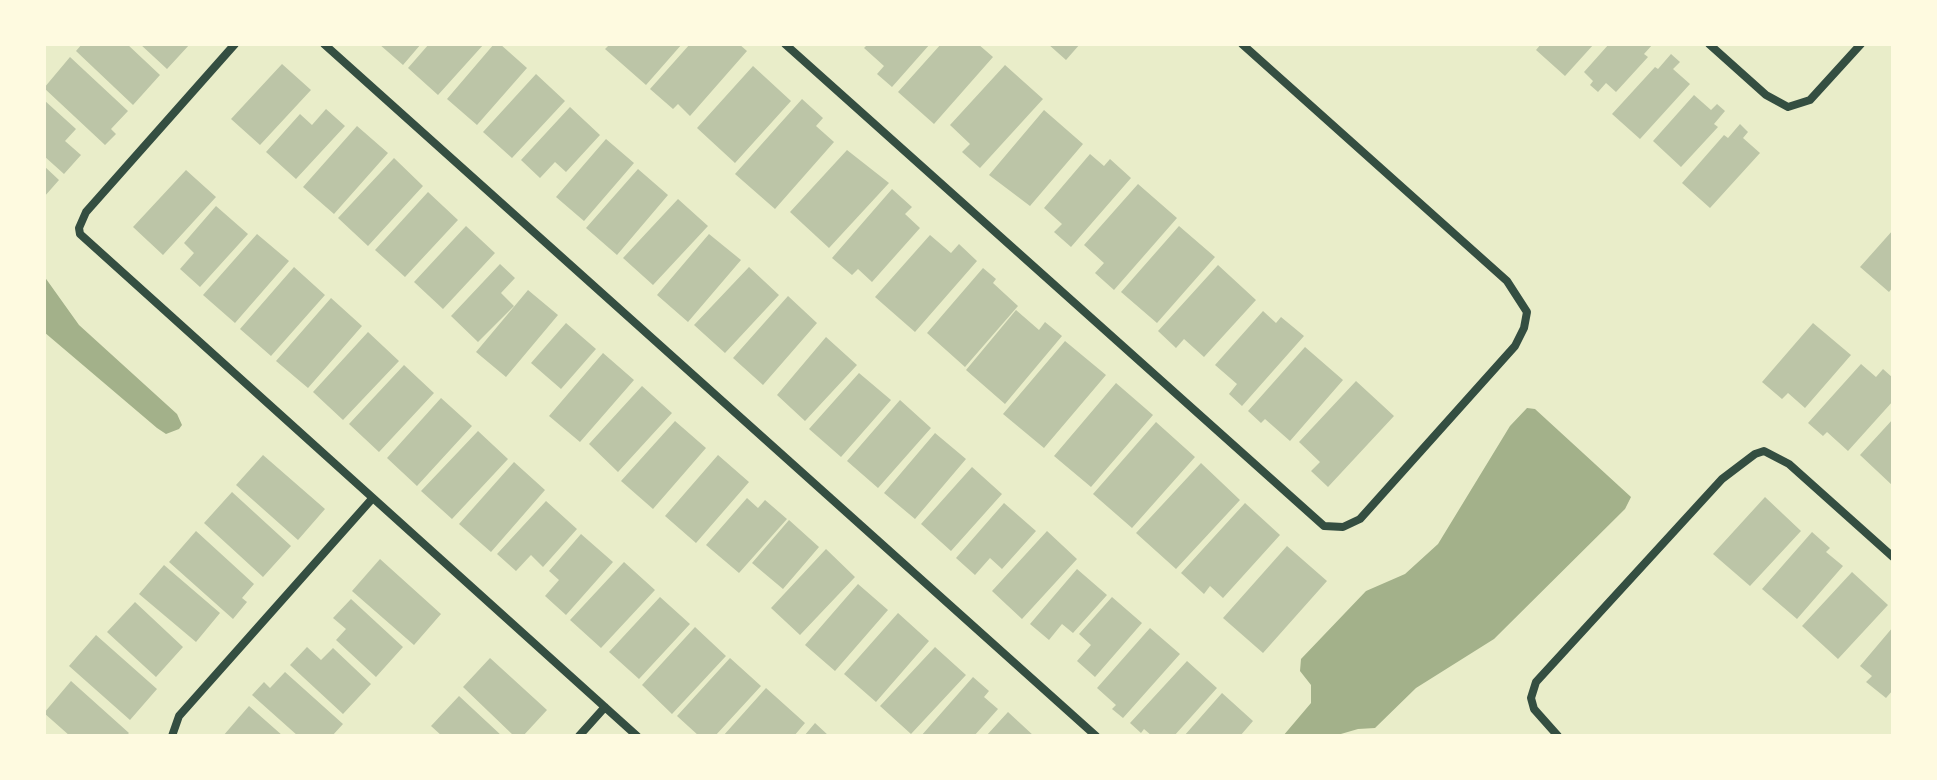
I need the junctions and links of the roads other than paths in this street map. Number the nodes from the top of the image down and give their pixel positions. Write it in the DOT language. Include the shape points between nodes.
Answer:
graph roads {
  1 [pos="235,44"];
  2 [pos="324,44"];
  3 [pos="785,44"];
  4 [pos="1242,44"];
  5 [pos="1709,44"];
  6 [pos="1861,44"];
  7 [pos="371,500"];
  8 [pos="1893,557"];
  9 [pos="605,707"];
  10 [pos="172,736"];
  11 [pos="579,736"];
  12 [pos="637,736"];
  13 [pos="1096,736"];
  14 [pos="1558,736"];
  1 -- 7 [label="street" via="86,212 79,228 85,240"];
  2 -- 13 [label="street"];
  3 -- 4 [label="street" via="1324,526 1343,527 1360,519 1515,346 1527,312 1507,281"];
  5 -- 6 [label="street" via="1766,95 1788,107 1810,100"];
  7 -- 9 [label="street"];
  7 -- 10 [label="street" via="179,716"];
  8 -- 14 [label="street" via="1789,464 1764,451 1745,459 1536,682 1534,709"];
  9 -- 11 [label="street"];
  9 -- 12 [label="street"];
}
